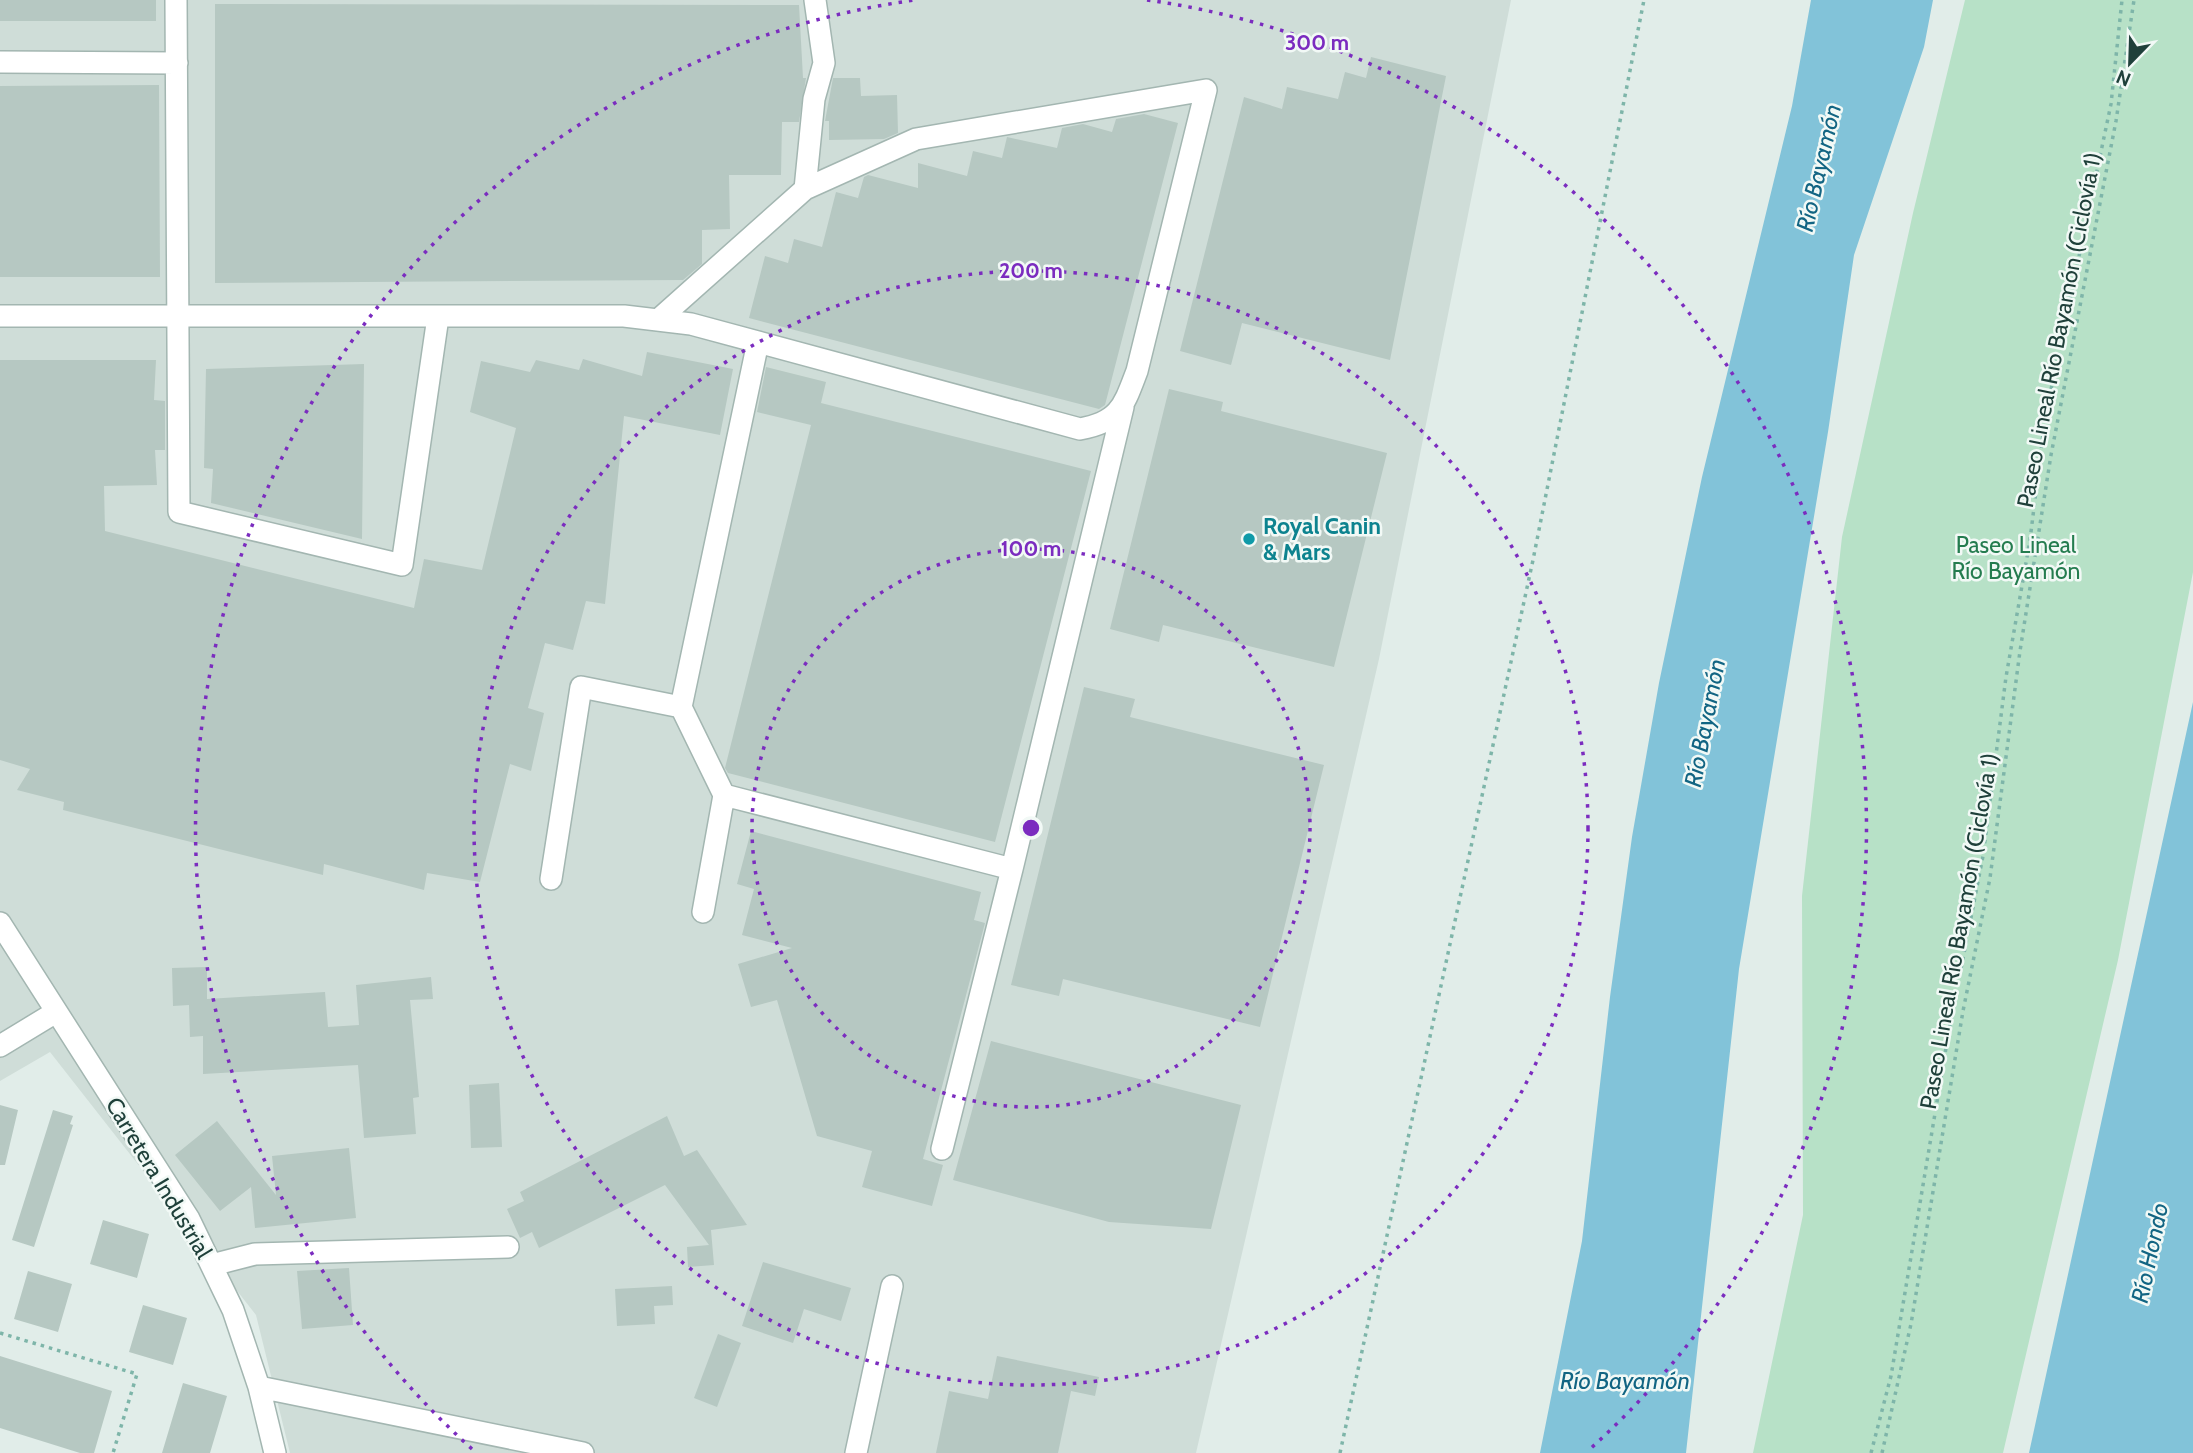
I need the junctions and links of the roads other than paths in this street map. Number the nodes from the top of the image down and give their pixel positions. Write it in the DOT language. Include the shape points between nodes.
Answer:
graph roads {
  1 [pos="176,0"];
  2 [pos="815,0"];
  3 [pos="0,62"];
  4 [pos="177,63"];
  5 [pos="805,189"];
  6 [pos="0,316"];
  7 [pos="177,316"];
  8 [pos="438,317"];
  9 [pos="658,320"];
  10 [pos="758,342"];
  11 [pos="1123,407"];
  12 [pos="681,707"];
  13 [pos="724,795"];
  14 [pos="1012,869"];
  15 [pos="551,879"];
  16 [pos="703,912"];
  17 [pos="0,923"];
  18 [pos="56,1012"];
  19 [pos="0,1046"];
  20 [pos="942,1149"];
  21 [pos="508,1247"];
  22 [pos="212,1265"];
  23 [pos="892,1286"];
  24 [pos="259,1387"];
  25 [pos="275,1453"];
  26 [pos="583,1453"];
  27 [pos="856,1453"];
  1 -- 4 [label="street"];
  2 -- 5 [label="street" via="824,63 814,99"];
  3 -- 4 [label="street"];
  4 -- 7 [label="street"];
  5 -- 9 [label="street"];
  5 -- 11 [label="street" via="916,139 1206,90 1137,370"];
  6 -- 7 [label="street"];
  7 -- 8 [label="street"];
  7 -- 8 [label="street" via="179,512 402,565"];
  8 -- 9 [label="street" via="624,316"];
  9 -- 10 [label="street"];
  10 -- 11 [label="street" via="1080,429 1102,425"];
  10 -- 12 [label="street"];
  11 -- 14 [label="street"];
  12 -- 13 [label="street"];
  12 -- 15 [label="street" via="581,687"];
  13 -- 14 [label="street"];
  13 -- 16 [label="street"];
  14 -- 20 [label="street"];
  17 -- 18 [label="street, Carretera Industrial"];
  18 -- 19 [label="street"];
  18 -- 22 [label="street, Carretera Industrial" via="189,1219"];
  21 -- 22 [label="street" via="255,1254"];
  22 -- 24 [label="street, Carretera Industrial"];
  23 -- 27 [label="street"];
  24 -- 25 [label="street, Carretera Industrial"];
  24 -- 26 [label="street"];
}
